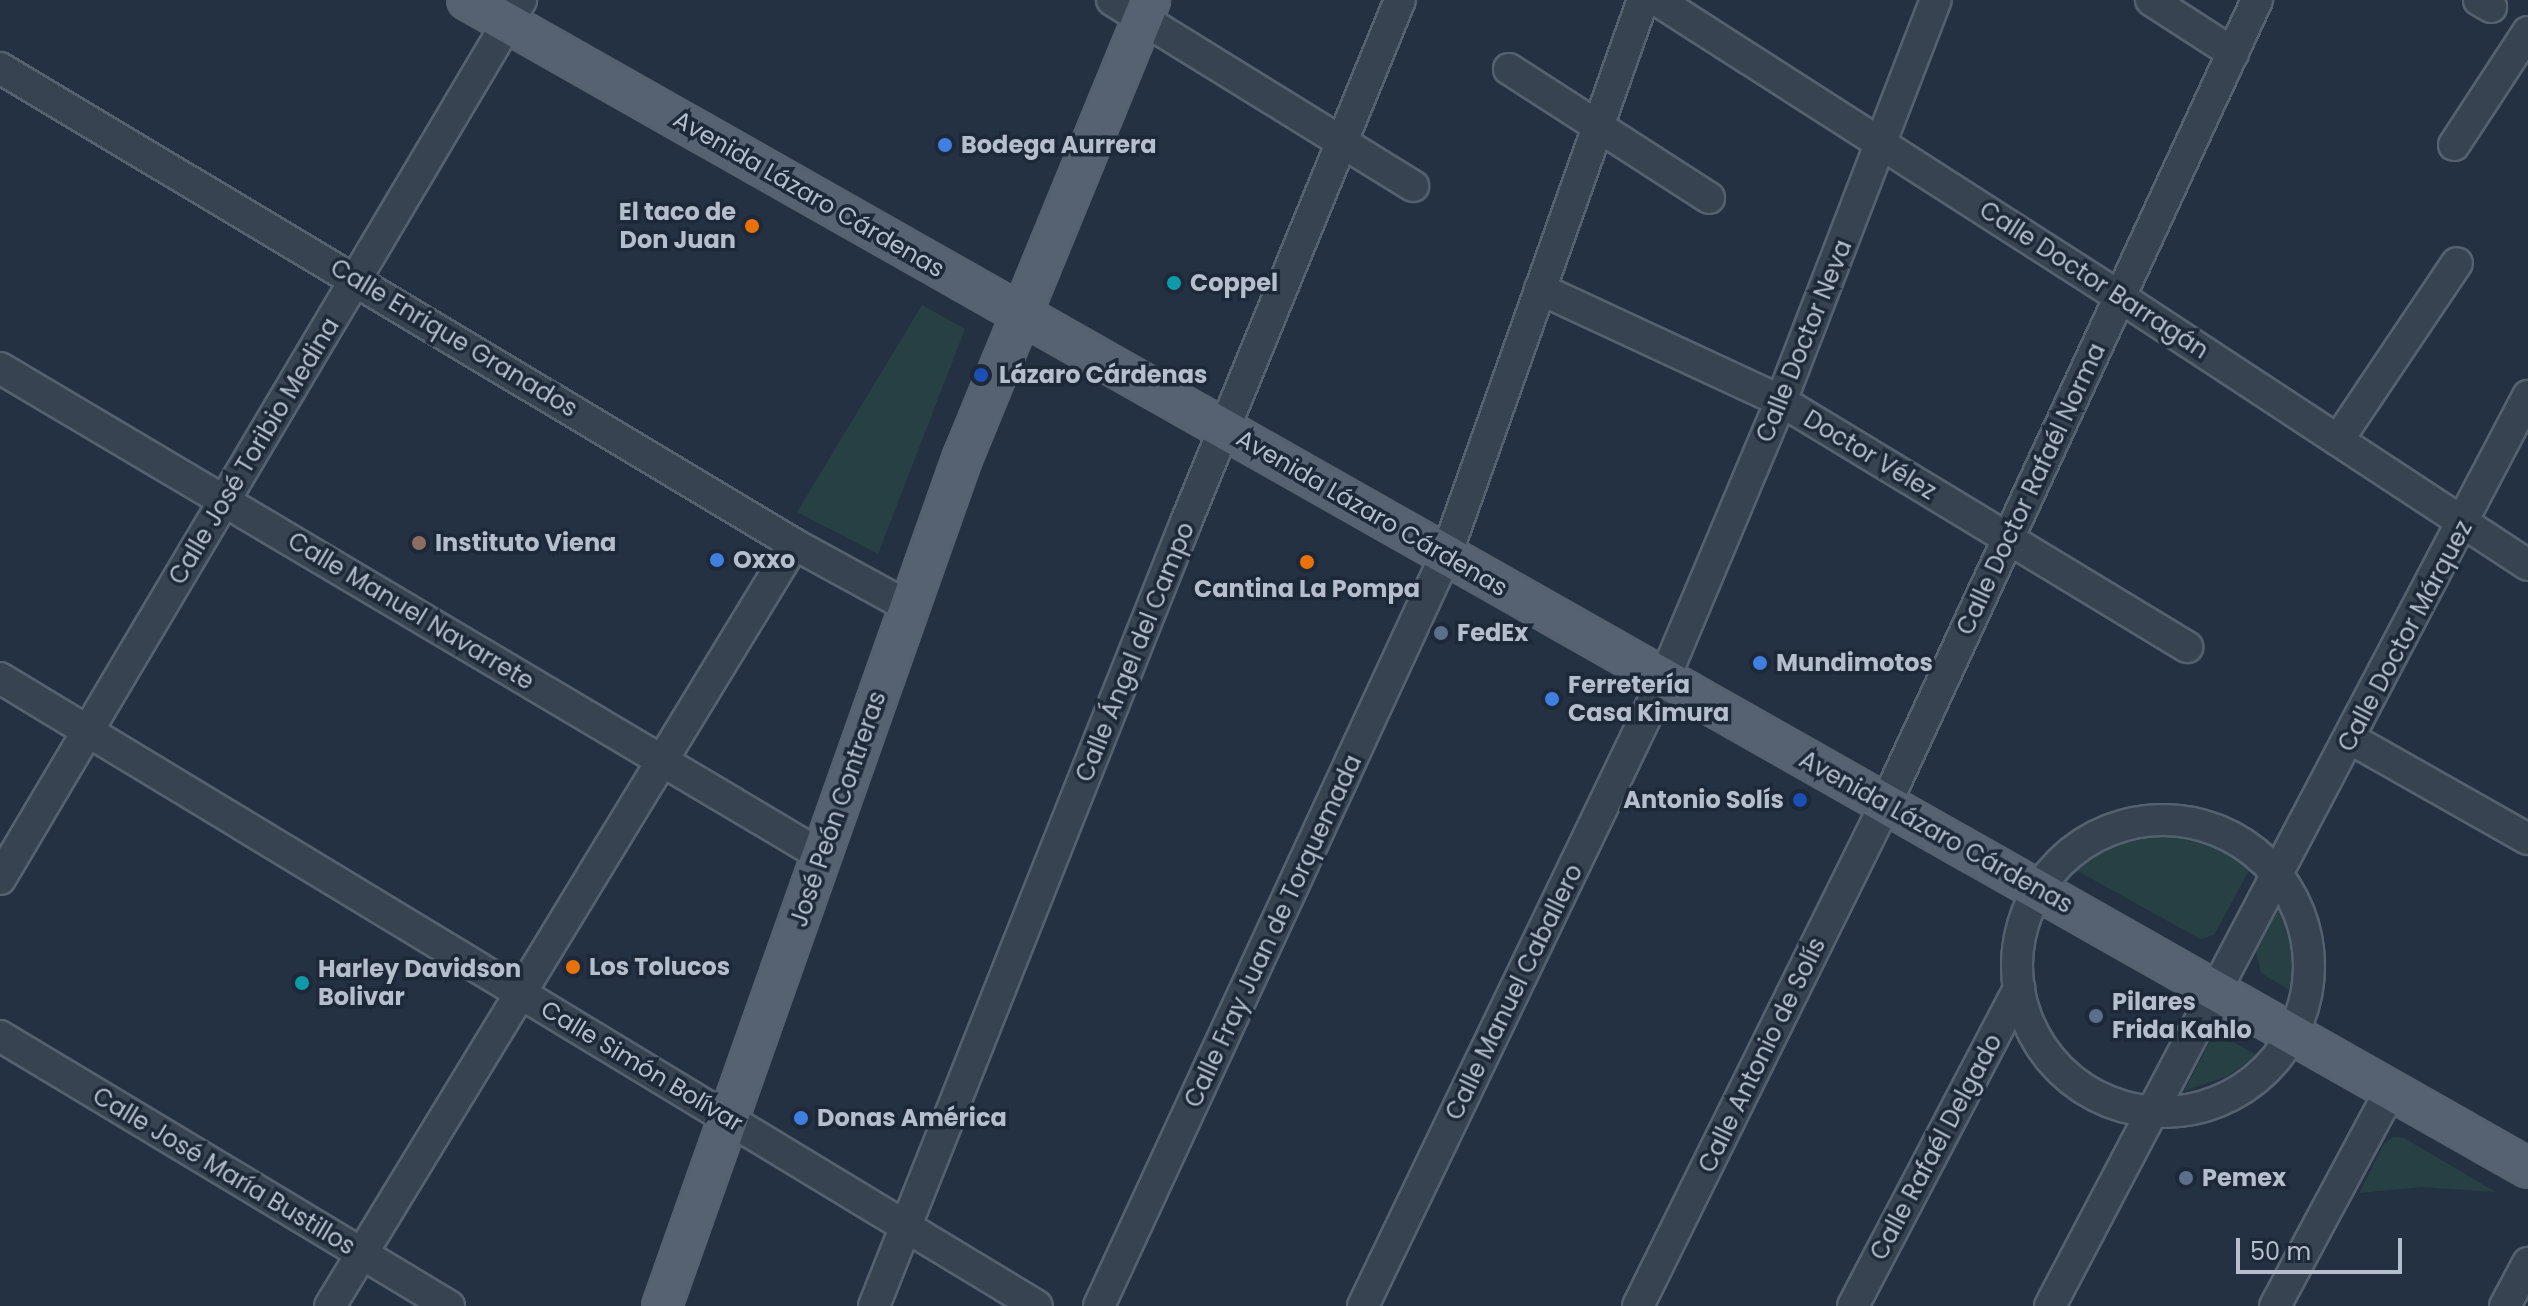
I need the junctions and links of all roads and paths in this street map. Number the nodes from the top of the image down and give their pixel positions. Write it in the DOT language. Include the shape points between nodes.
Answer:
graph roads {
  1 [pos="467,0"];
  2 [pos="1400,0"];
  3 [pos="1643,0"];
  4 [pos="1657,0"];
  5 [pos="1936,0"];
  6 [pos="2151,0"];
  7 [pos="2257,0"];
  8 [pos="1135,6"];
  9 [pos="515,12"];
  10 [pos="2528,32"];
  11 [pos="2233,53"];
  12 [pos="0,68"];
  13 [pos="1509,69"];
  14 [pos="1598,126"];
  15 [pos="1341,141"];
  16 [pos="1883,144"];
  17 [pos="2454,145"];
  18 [pos="1413,186"];
  19 [pos="1709,198"];
  20 [pos="2457,263"];
  21 [pos="357,279"];
  22 [pos="1540,289"];
  23 [pos="2120,297"];
  24 [pos="1023,315"];
  25 [pos="0,368"];
  26 [pos="2528,396"];
  27 [pos="1781,401"];
  28 [pos="1224,429"];
  29 [pos="2338,440"];
  30 [pos="225,500"];
  31 [pos="2464,524"];
  32 [pos="2009,539"];
  33 [pos="794,544"];
  34 [pos="1446,555"];
  35 [pos="2528,565"];
  36 [pos="909,607"];
  37 [pos="2187,647"];
  38 [pos="0,678"];
  39 [pos="1664,679"];
  40 [pos="88,731"];
  41 [pos="2351,739"];
  42 [pos="662,760"];
  43 [pos="1886,803"];
  44 [pos="2528,839"];
  45 [pos="821,855"];
  46 [pos="2278,874"];
  47 [pos="0,879"];
  48 [pos="2039,890"];
  49 [pos="2019,988"];
  50 [pos="2216,990"];
  51 [pos="521,993"];
  52 [pos="2292,1034"];
  53 [pos="0,1036"];
  54 [pos="2391,1090"];
  55 [pos="2152,1112"];
  56 [pos="728,1118"];
  57 [pos="2528,1168"];
  58 [pos="907,1225"];
  59 [pos="362,1255"];
  60 [pos="2528,1263"];
  61 [pos="330,1306"];
  62 [pos="449,1306"];
  63 [pos="662,1306"];
  64 [pos="874,1306"];
  65 [pos="1037,1306"];
  66 [pos="1099,1306"];
  67 [pos="1363,1306"];
  68 [pos="1638,1306"];
  69 [pos="1853,1306"];
  70 [pos="2050,1306"];
  71 [pos="2275,1306"];
  72 [pos="2505,1306"];
  1 -- 9 [label="main road, Avenida Lázaro Cárdenas"];
  2 -- 15 [label="street, Calle Ángel del Campo"];
  3 -- 14 [label="street, Calle Fray Juan de Torquemada"];
  4 -- 16 [label="street, Calle Doctor Barragán"];
  5 -- 16 [label="street, Calle Doctor Neva"];
  6 -- 11 [label="street"];
  7 -- 11 [label="street, Calle Doctor Rafaél Norma"];
  8 -- 15 [label="street"];
  8 -- 24 [label="main road, José Peón Contreras"];
  9 -- 21 [label="street, Calle José Toribio Medina"];
  9 -- 24 [label="main road, Avenida Lázaro Cárdenas"];
  10 -- 17 [label="street"];
  11 -- 23 [label="street, Calle Doctor Rafaél Norma"];
  12 -- 21 [label="street, Calle Enrique Granados"];
  13 -- 14 [label="street"];
  14 -- 19 [label="street"];
  14 -- 22 [label="street, Calle Fray Juan de Torquemada"];
  15 -- 18 [label="street"];
  15 -- 28 [label="street, Calle Ángel del Campo"];
  16 -- 23 [label="street, Calle Doctor Barragán"];
  16 -- 27 [label="street, Calle Doctor Neva"];
  20 -- 29 [label="street"];
  21 -- 30 [label="street, Calle José Toribio Medina"];
  21 -- 33 [label="street, Calle Enrique Granados"];
  22 -- 27 [label="street, Doctor Vélez"];
  22 -- 34 [label="street, Calle Fray Juan de Torquemada"];
  23 -- 29 [label="street, Calle Doctor Barragán"];
  23 -- 32 [label="street, Calle Doctor Rafaél Norma"];
  24 -- 28 [label="main road, Avenida Lázaro Cárdenas"];
  24 -- 36 [label="main road, José Peón Contreras" via="962,459"];
  25 -- 30 [label="street, Calle Manuel Navarrete"];
  26 -- 31 [label="street, Calle Doctor Márquez"];
  27 -- 32 [label="street, Doctor Vélez"];
  27 -- 39 [label="street, Calle Doctor Neva"];
  28 -- 34 [label="main road, Avenida Lázaro Cárdenas"];
  28 -- 58 [label="street, Calle Ángel del Campo"];
  29 -- 31 [label="street, Calle Doctor Barragán"];
  30 -- 40 [label="street, Calle José Toribio Medina"];
  30 -- 42 [label="street, Calle Manuel Navarrete"];
  31 -- 35 [label="street, Calle Doctor Barragán"];
  31 -- 41 [label="street, Calle Doctor Márquez"];
  32 -- 37 [label="street, Doctor Vélez"];
  32 -- 43 [label="street, Calle Doctor Rafaél Norma"];
  33 -- 36 [label="street, Calle Enrique Granados"];
  33 -- 42 [label="street"];
  34 -- 39 [label="main road, Avenida Lázaro Cárdenas"];
  34 -- 66 [label="street, Calle Fray Juan de Torquemada"];
  36 -- 45 [label="main road, José Peón Contreras"];
  38 -- 40 [label="street, Calle Simón Bolívar"];
  39 -- 43 [label="main road, Avenida Lázaro Cárdenas"];
  39 -- 67 [label="street, Calle Manuel Caballero"];
  40 -- 47 [label="street, Calle José Toribio Medina"];
  40 -- 51 [label="street, Calle Simón Bolívar"];
  41 -- 44 [label="street"];
  41 -- 46 [label="street, Calle Doctor Márquez"];
  42 -- 45 [label="street, Calle Manuel Navarrete"];
  42 -- 51 [label="street"];
  43 -- 48 [label="main road, Avenida Lázaro Cárdenas"];
  43 -- 68 [label="street, Calle Antonio de Solís"];
  45 -- 56 [label="main road, José Peón Contreras"];
  46 -- 48 [label="street" via="2252,848 2220,830 2185,820 2148,820 2113,828 2080,845"];
  46 -- 50 [label="street, Calle Doctor Márquez"];
  46 -- 52 [label="street" via="2297,905 2307,939 2309,975"];
  48 -- 49 [label="street" via="2020,943"];
  48 -- 50 [label="main road, Avenida Lázaro Cárdenas"];
  49 -- 55 [label="street" via="2027,1020 2064,1073 2119,1105"];
  49 -- 69 [label="street, Calle Rafaél Delgado"];
  50 -- 52 [label="main road, Avenida Lázaro Cárdenas"];
  50 -- 55 [label="street, Calle Doctor Márquez"];
  51 -- 56 [label="street, Calle Simón Bolívar"];
  51 -- 59 [label="street"];
  52 -- 54 [label="main road, Avenida Lázaro Cárdenas"];
  52 -- 55 [label="street" via="2256,1078 2233,1094 2207,1105"];
  53 -- 59 [label="street, Calle José María Bustillos"];
  54 -- 57 [label="main road, Avenida Lázaro Cárdenas"];
  54 -- 71 [label="street"];
  55 -- 70 [label="street, Calle Doctor Márquez"];
  56 -- 58 [label="street, Calle Simón Bolívar"];
  56 -- 63 [label="main road, José Peón Contreras"];
  58 -- 64 [label="street, Calle Ángel del Campo"];
  58 -- 65 [label="street, Calle Simón Bolívar"];
  59 -- 61 [label="street"];
  59 -- 62 [label="street, Calle José María Bustillos"];
  60 -- 72 [label="street"];
}
